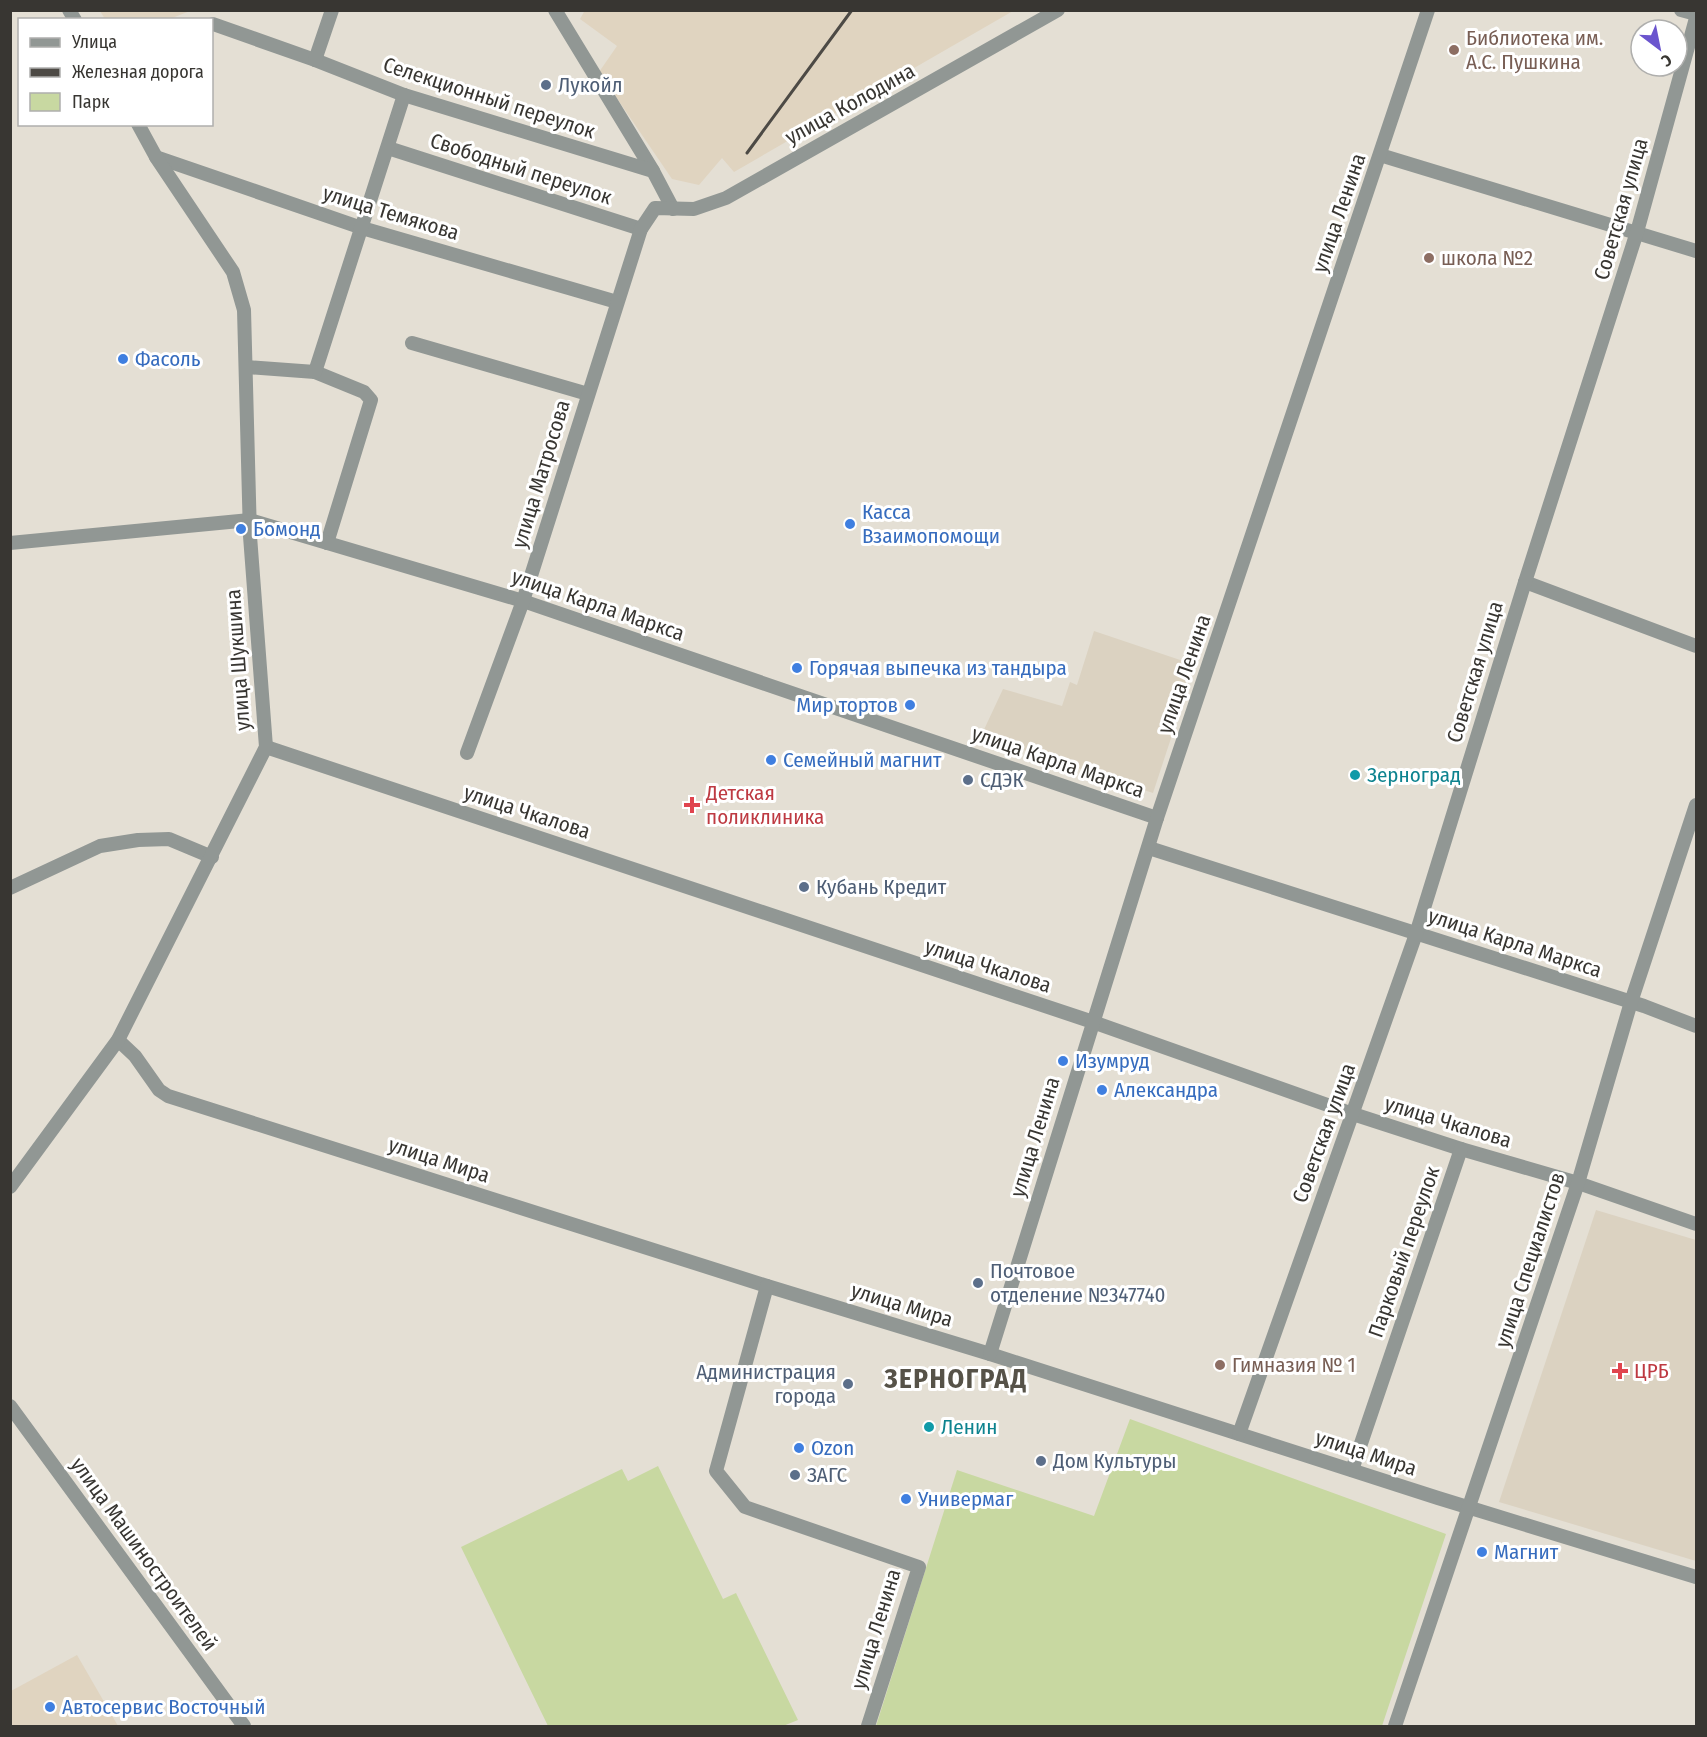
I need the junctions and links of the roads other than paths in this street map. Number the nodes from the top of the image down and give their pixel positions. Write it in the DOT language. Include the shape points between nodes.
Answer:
graph roads {
  1 [pos="332,10"];
  2 [pos="555,10"];
  3 [pos="1058,10"];
  4 [pos="1428,10"];
  5 [pos="1681,10"];
  6 [pos="1696,16"];
  7 [pos="213,24"];
  8 [pos="315,60"];
  9 [pos="404,95"];
  10 [pos="139,126"];
  11 [pos="388,148"];
  12 [pos="1380,155"];
  13 [pos="156,157"];
  14 [pos="652,171"];
  15 [pos="655,208"];
  16 [pos="673,209"];
  17 [pos="362,228"];
  18 [pos="641,229"];
  19 [pos="1637,232"];
  20 [pos="1696,251"];
  21 [pos="617,302"];
  22 [pos="412,343"];
  23 [pos="246,367"];
  24 [pos="315,372"];
  25 [pos="588,394"];
  26 [pos="250,520"];
  27 [pos="10,543"];
  28 [pos="327,543"];
  29 [pos="1525,582"];
  30 [pos="523,601"];
  31 [pos="1696,646"];
  32 [pos="266,747"];
  33 [pos="467,753"];
  34 [pos="1696,805"];
  35 [pos="1157,818"];
  36 [pos="1149,848"];
  37 [pos="212,857"];
  38 [pos="10,888"];
  39 [pos="1416,934"];
  40 [pos="1631,1002"];
  41 [pos="1093,1022"];
  42 [pos="1696,1026"];
  43 [pos="118,1040"];
  44 [pos="1353,1114"];
  45 [pos="1461,1149"];
  46 [pos="1578,1183"];
  47 [pos="10,1187"];
  48 [pos="1696,1224"];
  49 [pos="767,1286"];
  50 [pos="990,1354"];
  51 [pos="10,1406"];
  52 [pos="1239,1434"];
  53 [pos="1352,1470"];
  54 [pos="1469,1507"];
  55 [pos="1696,1576"];
  56 [pos="244,1726"];
  57 [pos="868,1726"];
  58 [pos="1395,1726"];
  1 -- 8 [label="street"];
  2 -- 14 [label="street, Селекционный переулок"];
  3 -- 16 [label="street, улица Колодина" via="726,198 694,209"];
  4 -- 12 [label="street, улица Ленина"];
  5 -- 6 [label="street"];
  6 -- 19 [label="street, Советская улица"];
  7 -- 8 [label="street, Селекционный переулок"];
  8 -- 9 [label="street, Селекционный переулок"];
  9 -- 11 [label="street"];
  9 -- 14 [label="street, Селекционный переулок"];
  10 -- 13 [label="street, улица Шукшина"];
  11 -- 17 [label="street"];
  11 -- 18 [label="street, Свободный переулок"];
  12 -- 19 [label="street"];
  12 -- 35 [label="street, улица Ленина"];
  13 -- 17 [label="street, улица Темякова"];
  13 -- 23 [label="street, улица Шукшина" via="233,272 244,310"];
  14 -- 16 [label="street, Селекционный переулок"];
  15 -- 16 [label="street, улица Колодина"];
  15 -- 18 [label="street, улица Матросова"];
  17 -- 21 [label="street, улица Темякова"];
  17 -- 24 [label="street"];
  18 -- 21 [label="street, улица Матросова"];
  19 -- 20 [label="street"];
  19 -- 29 [label="street, Советская улица"];
  21 -- 25 [label="street, улица Матросова"];
  22 -- 25 [label="street"];
  23 -- 24 [label="street"];
  23 -- 26 [label="street, улица Шукшина"];
  24 -- 28 [label="street" via="364,392 371,400"];
  25 -- 30 [label="street, улица Матросова"];
  26 -- 27 [label="street, улица Карла Маркса"];
  26 -- 28 [label="street, улица Карла Маркса"];
  26 -- 32 [label="street, улица Шукшина"];
  28 -- 30 [label="street, улица Карла Маркса"];
  29 -- 31 [label="street"];
  29 -- 39 [label="street, Советская улица"];
  30 -- 33 [label="street, улица Матросова"];
  30 -- 35 [label="street, улица Карла Маркса"];
  32 -- 37 [label="street, улица Шукшина"];
  32 -- 41 [label="street, улица Чкалова"];
  34 -- 40 [label="street, улица Специалистов"];
  35 -- 36 [label="street, улица Ленина"];
  36 -- 39 [label="street, улица Карла Маркса"];
  36 -- 41 [label="street, улица Ленина"];
  37 -- 38 [label="street" via="169,838 138,840 100,846"];
  37 -- 43 [label="street, улица Шукшина"];
  39 -- 40 [label="street, улица Карла Маркса"];
  39 -- 44 [label="street, Советская улица"];
  40 -- 42 [label="street, улица Карла Маркса"];
  40 -- 46 [label="street, улица Специалистов"];
  41 -- 44 [label="street, улица Чкалова"];
  41 -- 50 [label="street, улица Ленина"];
  43 -- 47 [label="street, улица Шукшина"];
  43 -- 49 [label="street, улица Мира" via="168,1096"];
  44 -- 45 [label="street, улица Чкалова"];
  44 -- 52 [label="street, Советская улица"];
  45 -- 46 [label="street, улица Чкалова"];
  45 -- 53 [label="street, Парковый переулок"];
  46 -- 48 [label="street, улица Чкалова"];
  46 -- 54 [label="street, улица Специалистов"];
  49 -- 50 [label="street, улица Мира"];
  49 -- 57 [label="street, улица Ленина" via="716,1471 745,1507 919,1567"];
  50 -- 52 [label="street, улица Мира"];
  51 -- 56 [label="street, улица Машиностроителей"];
  52 -- 53 [label="street, улица Мира"];
  53 -- 54 [label="street, улица Мира"];
  54 -- 55 [label="street, улица Мира"];
  54 -- 58 [label="street, улица Специалистов"];
}
